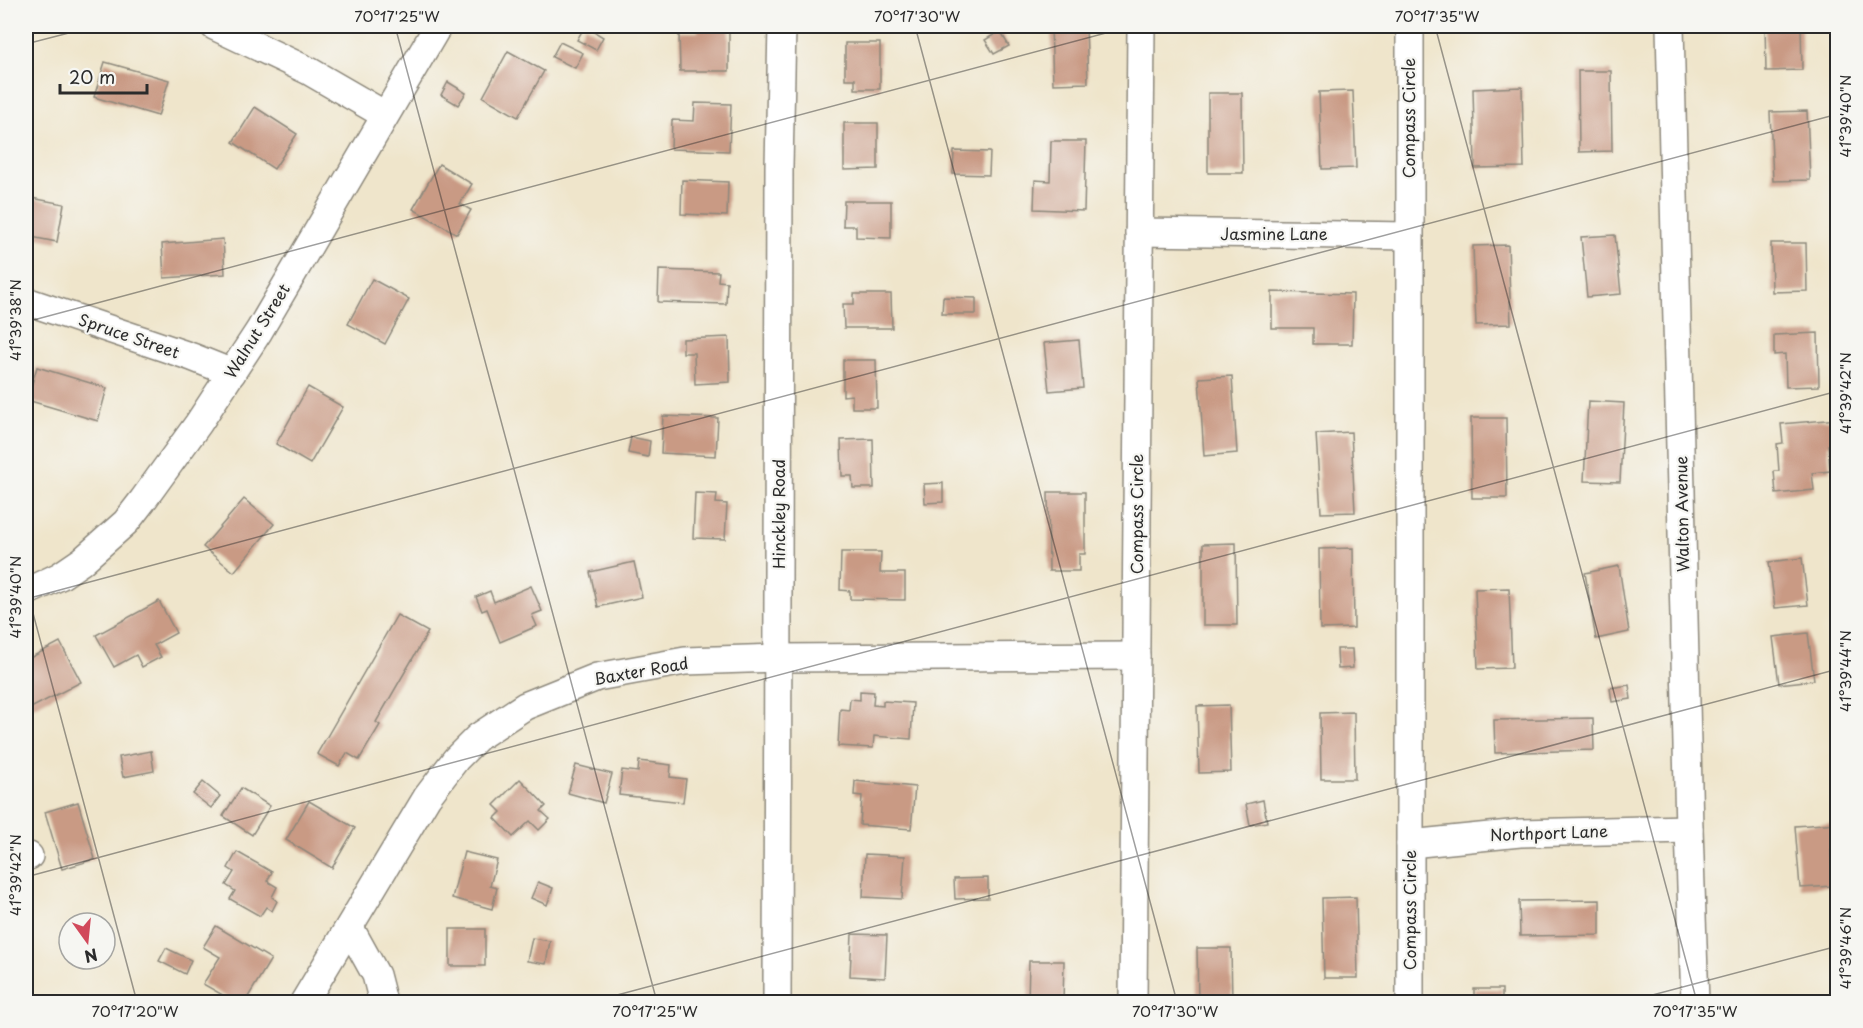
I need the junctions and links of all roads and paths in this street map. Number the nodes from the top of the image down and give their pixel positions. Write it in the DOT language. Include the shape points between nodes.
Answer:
graph roads {
  1 [pos="214,26"];
  2 [pos="438,26"];
  3 [pos="782,26"];
  4 [pos="1141,26"];
  5 [pos="1410,26"];
  6 [pos="1670,26"];
  7 [pos="385,115"];
  8 [pos="1139,232"];
  9 [pos="1409,236"];
  10 [pos="26,302"];
  11 [pos="232,373"];
  12 [pos="26,592"];
  13 [pos="1136,656"];
  14 [pos="779,658"];
  15 [pos="1689,829"];
  16 [pos="1410,844"];
  17 [pos="350,928"];
  18 [pos="304,1002"];
  19 [pos="383,1002"];
  20 [pos="777,1002"];
  21 [pos="1133,1002"];
  22 [pos="1410,1002"];
  23 [pos="1695,1002"];
  1 -- 7 [label="street" via="309,71"];
  2 -- 7 [label="street, Walnut Street"];
  3 -- 14 [label="street, Hinckley Road"];
  4 -- 8 [label="street, Compass Circle"];
  5 -- 9 [label="street, Compass Circle"];
  6 -- 15 [label="street, Walton Avenue"];
  7 -- 11 [label="street, Walnut Street"];
  8 -- 9 [label="street, Jasmine Lane"];
  8 -- 13 [label="street, Compass Circle"];
  9 -- 16 [label="street, Compass Circle"];
  10 -- 11 [label="street, Spruce Street"];
  11 -- 12 [label="street, Walnut Street" via="126,522 82,561"];
  13 -- 14 [label="street, Baxter Road"];
  13 -- 21 [label="street, Compass Circle"];
  14 -- 17 [label="street, Baxter Road" via="663,664 597,677 525,706 478,737 456,759 427,797"];
  14 -- 20 [label="street, Hinckley Road"];
  15 -- 16 [label="street, Northport Lane" via="1520,832"];
  15 -- 23 [label="street, Walton Avenue"];
  16 -- 22 [label="street, Compass Circle"];
  17 -- 18 [label="street, Baxter Road"];
  17 -- 19 [label="street" via="376,975"];
}
